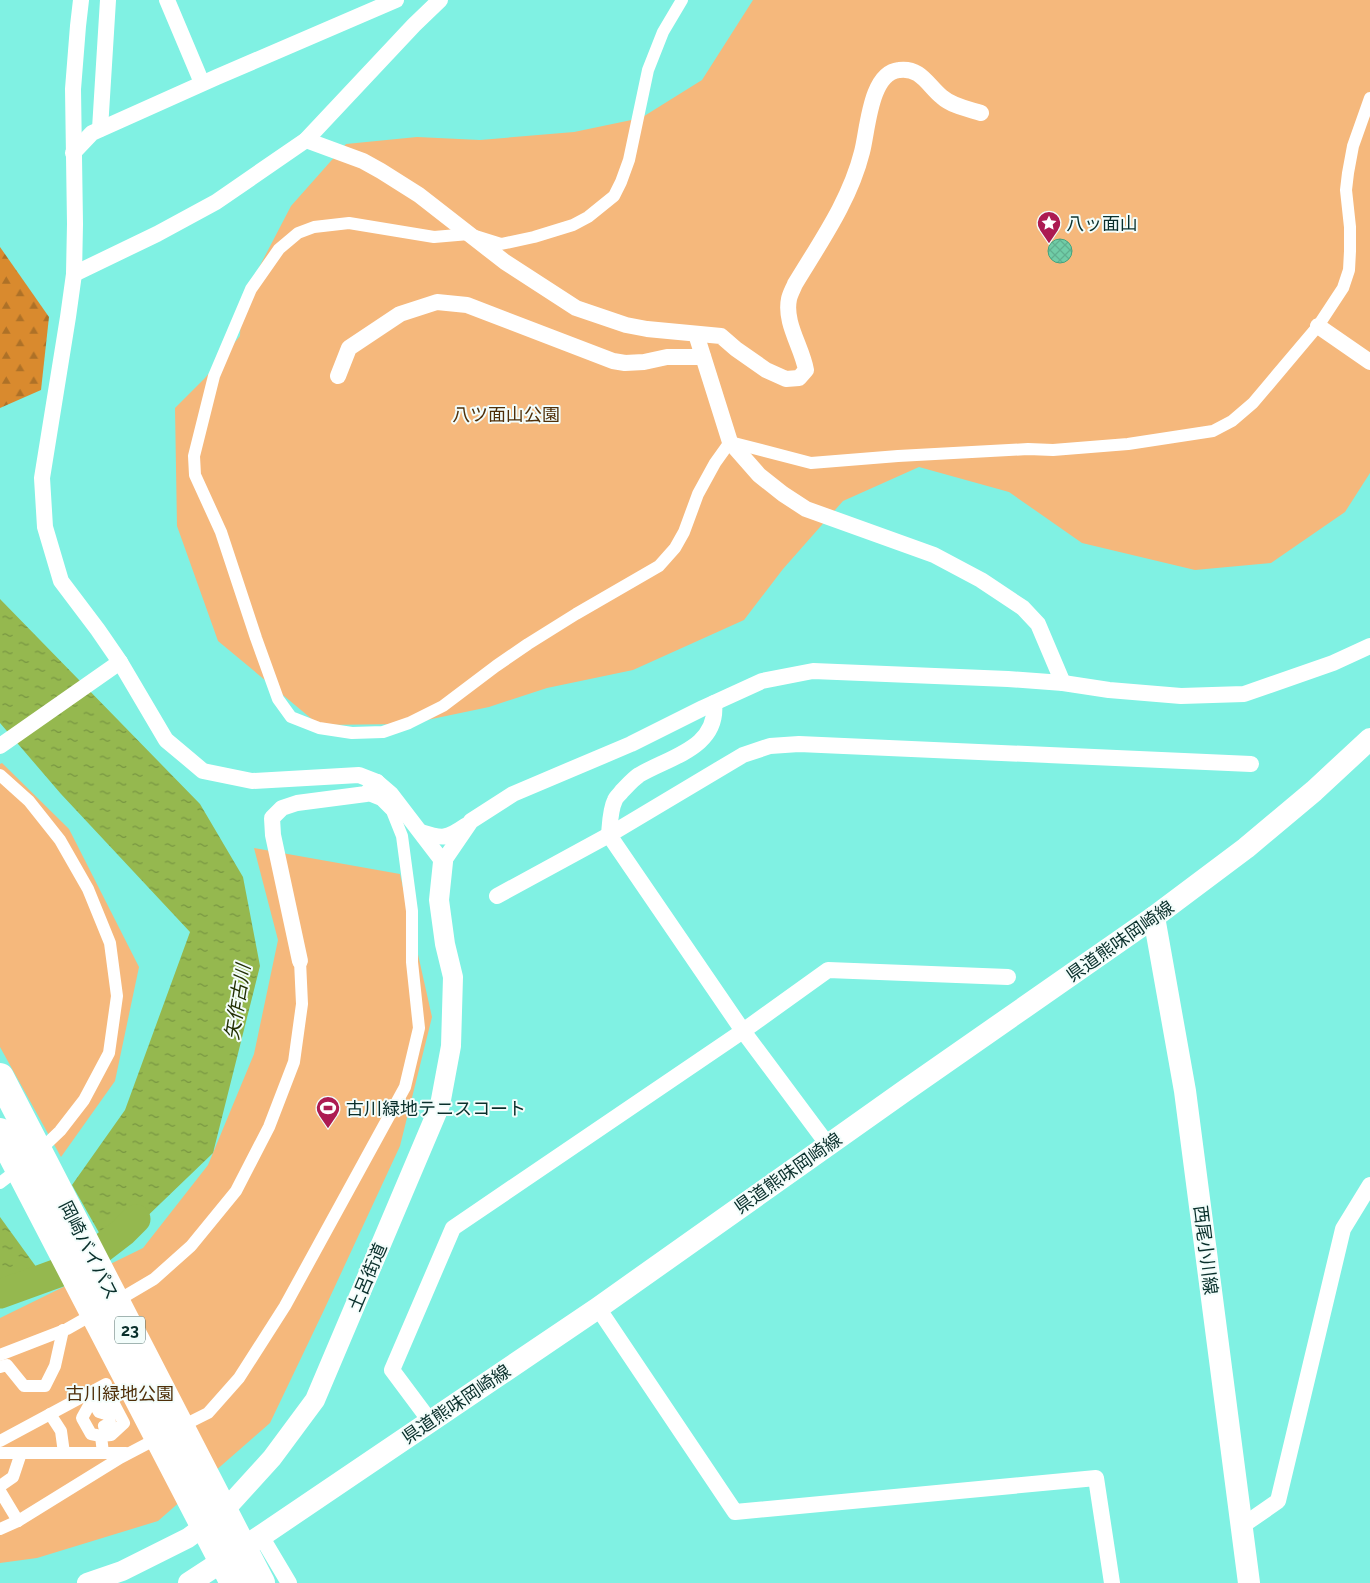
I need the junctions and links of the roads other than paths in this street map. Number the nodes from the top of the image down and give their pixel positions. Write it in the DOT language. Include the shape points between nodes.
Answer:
graph roads {
  1 [pos="81,0"];
  2 [pos="108,0"];
  3 [pos="167,0"];
  4 [pos="396,0"];
  5 [pos="440,0"];
  6 [pos="682,0"];
  7 [pos="202,83"];
  8 [pos="1370,98"];
  9 [pos="981,113"];
  10 [pos="100,129"];
  11 [pos="306,140"];
  12 [pos="73,153"];
  13 [pos="469,234"];
  14 [pos="74,274"];
  15 [pos="1318,326"];
  16 [pos="696,334"];
  17 [pos="703,357"];
  18 [pos="1370,362"];
  19 [pos="338,376"];
  20 [pos="730,442"];
  21 [pos="1370,646"];
  22 [pos="120,662"];
  23 [pos="1063,683"];
  24 [pos="714,703"];
  25 [pos="1370,739"];
  26 [pos="1,746"];
  27 [pos="1251,764"];
  28 [pos="0,775"];
  29 [pos="377,782"];
  30 [pos="366,794"];
  31 [pos="471,822"];
  32 [pos="421,832"];
  33 [pos="609,835"];
  34 [pos="444,862"];
  35 [pos="497,896"];
  36 [pos="1154,917"];
  37 [pos="300,961"];
  38 [pos="1008,977"];
  39 [pos="743,1031"];
  40 [pos="0,1077"];
  41 [pos="2,1137"];
  42 [pos="828,1145"];
  43 [pos="0,1183"];
  44 [pos="1370,1185"];
  45 [pos="598,1308"];
  46 [pos="63,1330"];
  47 [pos="0,1355"];
  48 [pos="0,1367"];
  49 [pos="106,1384"];
  50 [pos="91,1396"];
  51 [pos="50,1414"];
  52 [pos="430,1421"];
  53 [pos="104,1432"];
  54 [pos="0,1440"];
  55 [pos="0,1452"];
  56 [pos="21,1453"];
  57 [pos="64,1453"];
  58 [pos="103,1453"];
  59 [pos="128,1453"];
  60 [pos="0,1486"];
  61 [pos="0,1491"];
  62 [pos="18,1521"];
  63 [pos="1242,1526"];
  64 [pos="0,1530"];
  65 [pos="261,1536"];
  66 [pos="200,1580"];
  67 [pos="87,1583"];
  68 [pos="234,1583"];
  69 [pos="261,1583"];
  70 [pos="289,1583"];
  71 [pos="1112,1583"];
  72 [pos="1249,1583"];
  1 -- 12 [label="street" via="73,89"];
  2 -- 10 [label="street"];
  3 -- 7 [label="street"];
  4 -- 7 [label="street"];
  5 -- 11 [label="street"];
  6 -- 13 [label="street" via="663,32 648,70 629,160 614,196 573,225 534,237 501,244"];
  7 -- 10 [label="street"];
  8 -- 15 [label="street" via="1353,146 1346,190 1350,226 1349,270 1343,288"];
  9 -- 16 [label="street" via="952,104 919,73 909,70 890,72 878,85 862,153 845,201 789,298 791,324 806,370 799,378 786,379 766,370 721,336"];
  10 -- 12 [label="street"];
  11 -- 13 [label="street" via="381,171 419,195"];
  11 -- 14 [label="street" via="216,202"];
  12 -- 14 [label="street"];
  13 -- 16 [label="street" via="505,262 576,308 626,325"];
  13 -- 20 [label="street" via="434,237 349,223 314,227 298,233 279,249 251,289 214,376 194,456 195,475 221,532 278,699 291,717 319,728 352,733 383,732 443,706 536,639 659,566 675,548 698,494"];
  14 -- 22 [label="street" via="42,478 45,527 61,582"];
  15 -- 18 [label="street"];
  15 -- 20 [label="street" via="1253,402 1232,421 1213,430 1128,444 811,463"];
  16 -- 17 [label="street"];
  17 -- 19 [label="street" via="667,357 624,363 612,361 467,305 437,302 400,314 349,348"];
  17 -- 20 [label="street"];
  20 -- 23 [label="street" via="759,476 806,509 934,554 1023,608 1038,624"];
  21 -- 23 [label="street" via="1333,663 1244,694 1181,696"];
  22 -- 26 [label="street"];
  22 -- 29 [label="street" via="166,740 203,771 252,781 359,775"];
  23 -- 24 [label="street" via="813,671 762,681"];
  24 -- 31 [label="street" via="631,744 513,794"];
  24 -- 33 [label="street" via="712,723 692,749 638,776 615,800"];
  25 -- 36 [label="main road, 県道熊味岡崎線" via="1246,848"];
  27 -- 33 [label="street" via="799,744 770,746 743,755"];
  28 -- 43 [label="street" via="30,801 60,840 88,889 110,943 117,996 109,1053 84,1100 60,1131"];
  29 -- 30 [label="street"];
  29 -- 32 [label="street" via="391,794"];
  30 -- 37 [label="street" via="297,803 282,808 272,818"];
  30 -- 59 [label="street" via="381,800 392,811 402,836 406,864 419,1028 405,1087 285,1306 239,1378 208,1413"];
  31 -- 32 [label="street" via="451,835 438,838"];
  31 -- 34 [label="street"];
  32 -- 34 [label="street"];
  33 -- 35 [label="street"];
  33 -- 39 [label="street"];
  34 -- 67 [label="street, 土呂街道" via="439,900 453,977 451,1046 440,1105 315,1400 272,1458 222,1512 188,1538 122,1571"];
  36 -- 42 [label="main road, 県道熊味岡崎線"];
  36 -- 63 [label="main road, 西尾小川線" via="1185,1090"];
  37 -- 46 [label="street" via="302,1004 294,1062 269,1127 236,1191 191,1246 154,1279"];
  38 -- 39 [label="street" via="828,970"];
  39 -- 42 [label="street"];
  39 -- 52 [label="street" via="453,1228 392,1370"];
  40 -- 69 [label="highway, 岡崎バイパス / 23"];
  41 -- 68 [label="highway, 岡崎バイパス / 23"];
  42 -- 45 [label="main road, 県道熊味岡崎線"];
  44 -- 63 [label="street" via="1343,1229 1278,1501"];
  45 -- 52 [label="main road, 県道熊味岡崎線"];
  45 -- 71 [label="street" via="735,1512 1096,1478"];
  46 -- 47 [label="street"];
  46 -- 48 [label="street" via="55,1366 45,1386 24,1386 7,1365"];
  49 -- 50 [label="street"];
  50 -- 51 [label="street"];
  50 -- 53 [label="street" via="99,1412 109,1415 110,1423"];
  50 -- 53 [label="street" via="82,1418 91,1434"];
  50 -- 53 [label="street" via="114,1404 124,1423 111,1435"];
  51 -- 54 [label="street"];
  51 -- 57 [label="street" via="61,1431"];
  52 -- 65 [label="main road, 県道熊味岡崎線"];
  53 -- 58 [label="street"];
  55 -- 56 [label="street"];
  56 -- 57 [label="street"];
  56 -- 60 [label="street" via="13,1476"];
  57 -- 58 [label="street"];
  58 -- 59 [label="street"];
  59 -- 62 [label="street"];
  61 -- 62 [label="street"];
  62 -- 64 [label="street"];
  63 -- 72 [label="main road, 西尾小川線"];
  65 -- 66 [label="main road, 県道熊味岡崎線"];
  65 -- 70 [label="street"];
}
